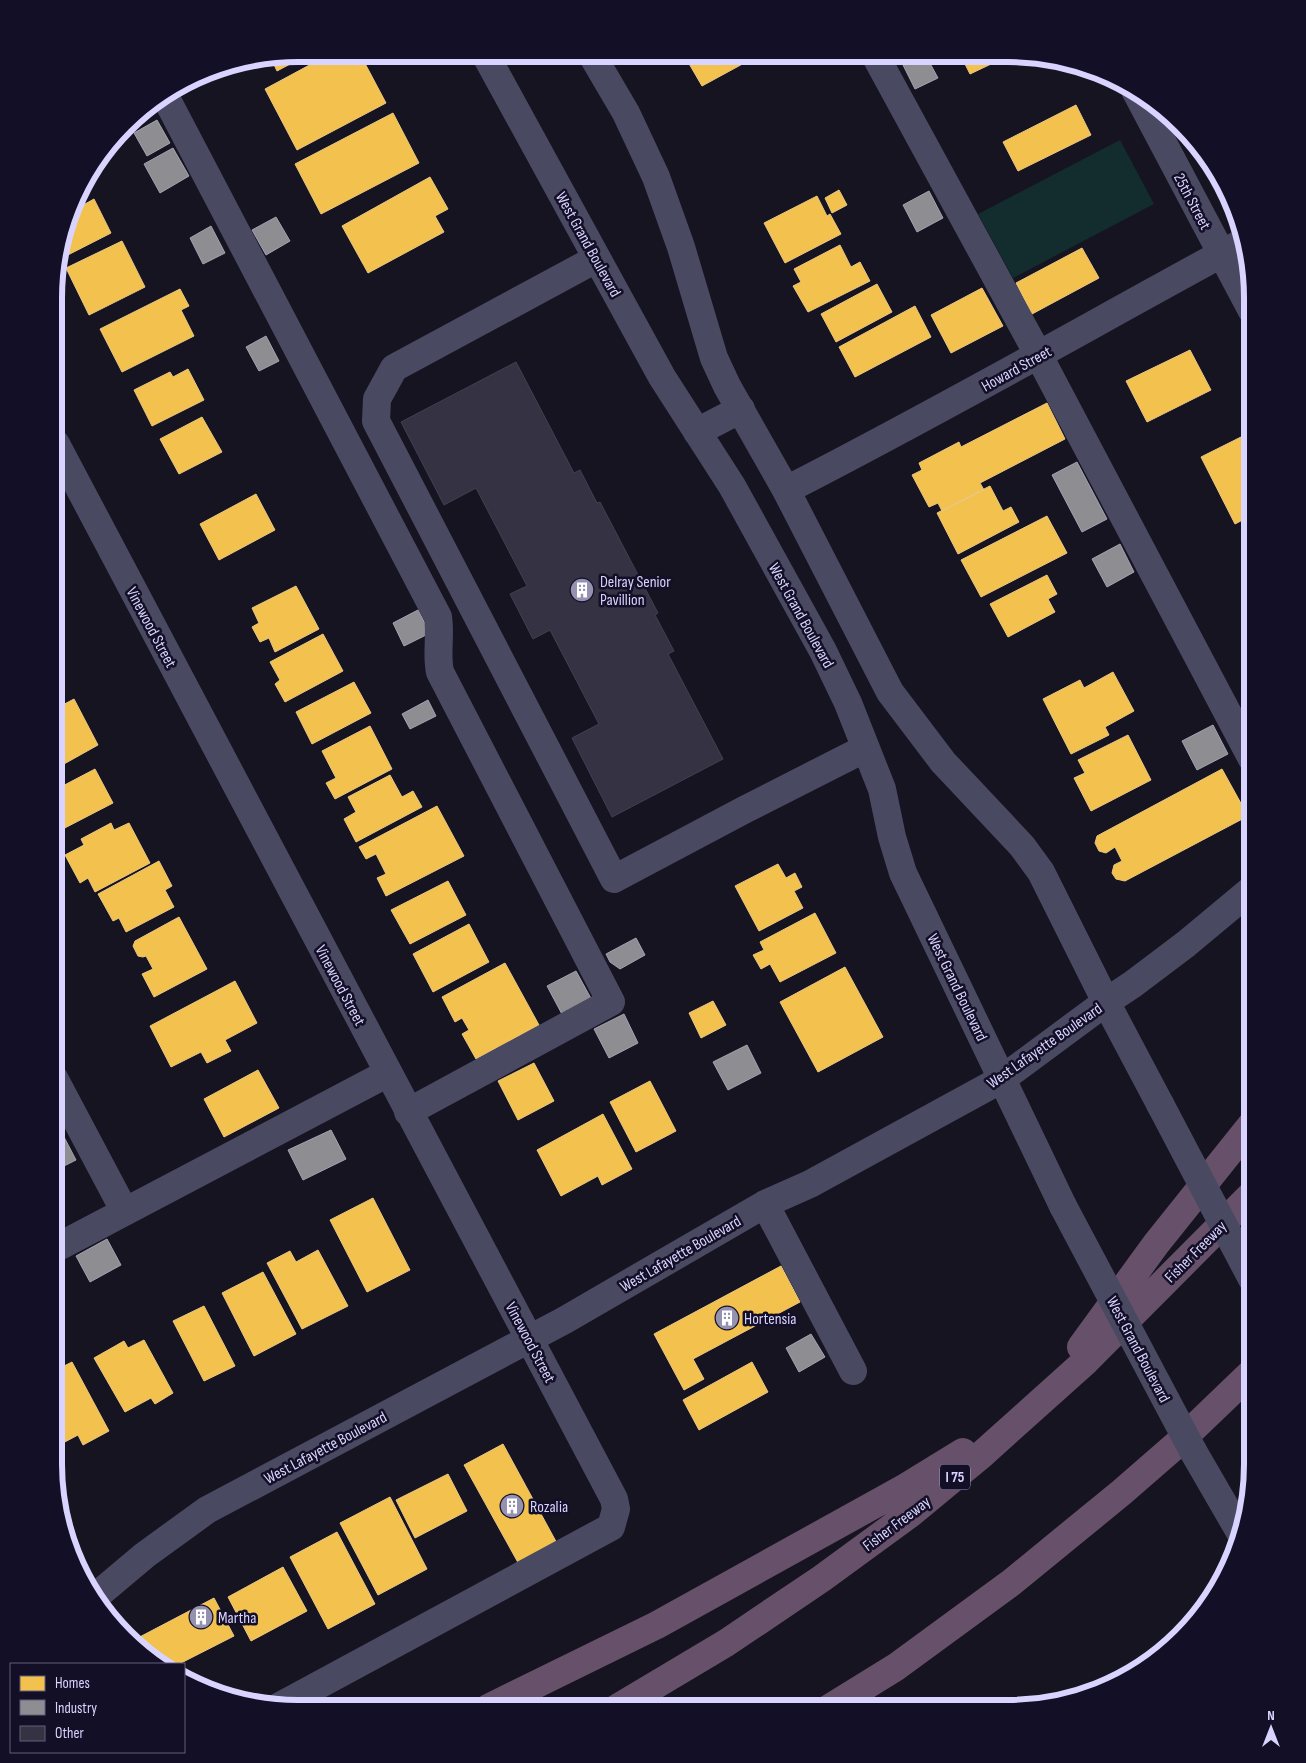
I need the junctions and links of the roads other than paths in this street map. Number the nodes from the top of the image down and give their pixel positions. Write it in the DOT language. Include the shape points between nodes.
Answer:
graph roads {
  1 [pos="489,62"];
  2 [pos="596,62"];
  3 [pos="879,62"];
  4 [pos="168,102"];
  5 [pos="1143,105"];
  6 [pos="1237,245"];
  7 [pos="1221,254"];
  8 [pos="596,259"];
  9 [pos="1244,296"];
  10 [pos="1039,356"];
  11 [pos="741,409"];
  12 [pos="697,432"];
  13 [pos="62,455"];
  14 [pos="786,490"];
  15 [pos="1244,744"];
  16 [pos="866,748"];
  17 [pos="1244,896"];
  18 [pos="1106,1002"];
  19 [pos="388,1073"];
  20 [pos="1002,1079"];
  21 [pos="62,1093"];
  22 [pos="408,1112"];
  23 [pos="1244,1134"];
  24 [pos="1244,1202"];
  25 [pos="765,1204"];
  26 [pos="125,1212"];
  27 [pos="62,1246"];
  28 [pos="1244,1264"];
  29 [pos="529,1338"];
  30 [pos="853,1371"];
  31 [pos="1244,1380"];
  32 [pos="1244,1402"];
  33 [pos="1034,1407"];
  34 [pos="1122,1492"];
  35 [pos="1236,1523"];
  36 [pos="100,1593"];
  37 [pos="291,1700"];
  38 [pos="504,1700"];
  39 [pos="630,1700"];
  40 [pos="843,1700"];
  1 -- 8 [label="street, West Grand Boulevard"];
  2 -- 11 [label="street" via="626,113 656,178 681,247 714,358"];
  3 -- 10 [label="street"];
  4 -- 22 [label="street" via="438,617 440,641 437,660 440,672 611,1002"];
  5 -- 7 [label="street, 25th Street"];
  6 -- 7 [label="street, Howard Street"];
  7 -- 9 [label="street, 25th Street"];
  7 -- 10 [label="street, Howard Street"];
  8 -- 12 [label="street, West Grand Boulevard"];
  8 -- 16 [label="street" via="394,368 377,399 376,421 614,879"];
  10 -- 14 [label="street, Howard Street"];
  10 -- 15 [label="street"];
  11 -- 12 [label="street"];
  11 -- 14 [label="street"];
  12 -- 16 [label="street, West Grand Boulevard" via="732,486 823,651"];
  13 -- 19 [label="street, Vinewood Street"];
  14 -- 18 [label="street" via="890,692 943,762 1022,846 1041,872"];
  16 -- 20 [label="street, West Grand Boulevard" via="882,789 903,873"];
  17 -- 18 [label="street, West Lafayette Boulevard" via="1186,944"];
  18 -- 20 [label="street, West Lafayette Boulevard"];
  18 -- 28 [label="street, bridge"];
  19 -- 22 [label="street, Vinewood Street"];
  19 -- 26 [label="street"];
  20 -- 25 [label="street, West Lafayette Boulevard" via="810,1184"];
  20 -- 35 [label="street, West Grand Boulevard, bridge" via="1063,1206 1193,1452"];
  21 -- 26 [label="street"];
  22 -- 29 [label="street, Vinewood Street"];
  23 -- 33 [label="highway" via="1156,1244"];
  24 -- 33 [label="highway, Fisher Freeway / I 75" via="1086,1361"];
  25 -- 29 [label="street, West Lafayette Boulevard"];
  25 -- 30 [label="street"];
  26 -- 27 [label="street"];
  29 -- 36 [label="street, West Lafayette Boulevard" via="207,1510"];
  29 -- 37 [label="street, Vinewood Street" via="614,1499 616,1509 610,1527"];
  31 -- 34 [label="highway"];
  32 -- 34 [label="highway"];
  33 -- 38 [label="highway" via="906,1486 666,1620"];
  33 -- 39 [label="highway, Fisher Freeway / I 75" via="910,1514 821,1579 726,1643"];
  34 -- 40 [label="highway" via="955,1625"];
}
